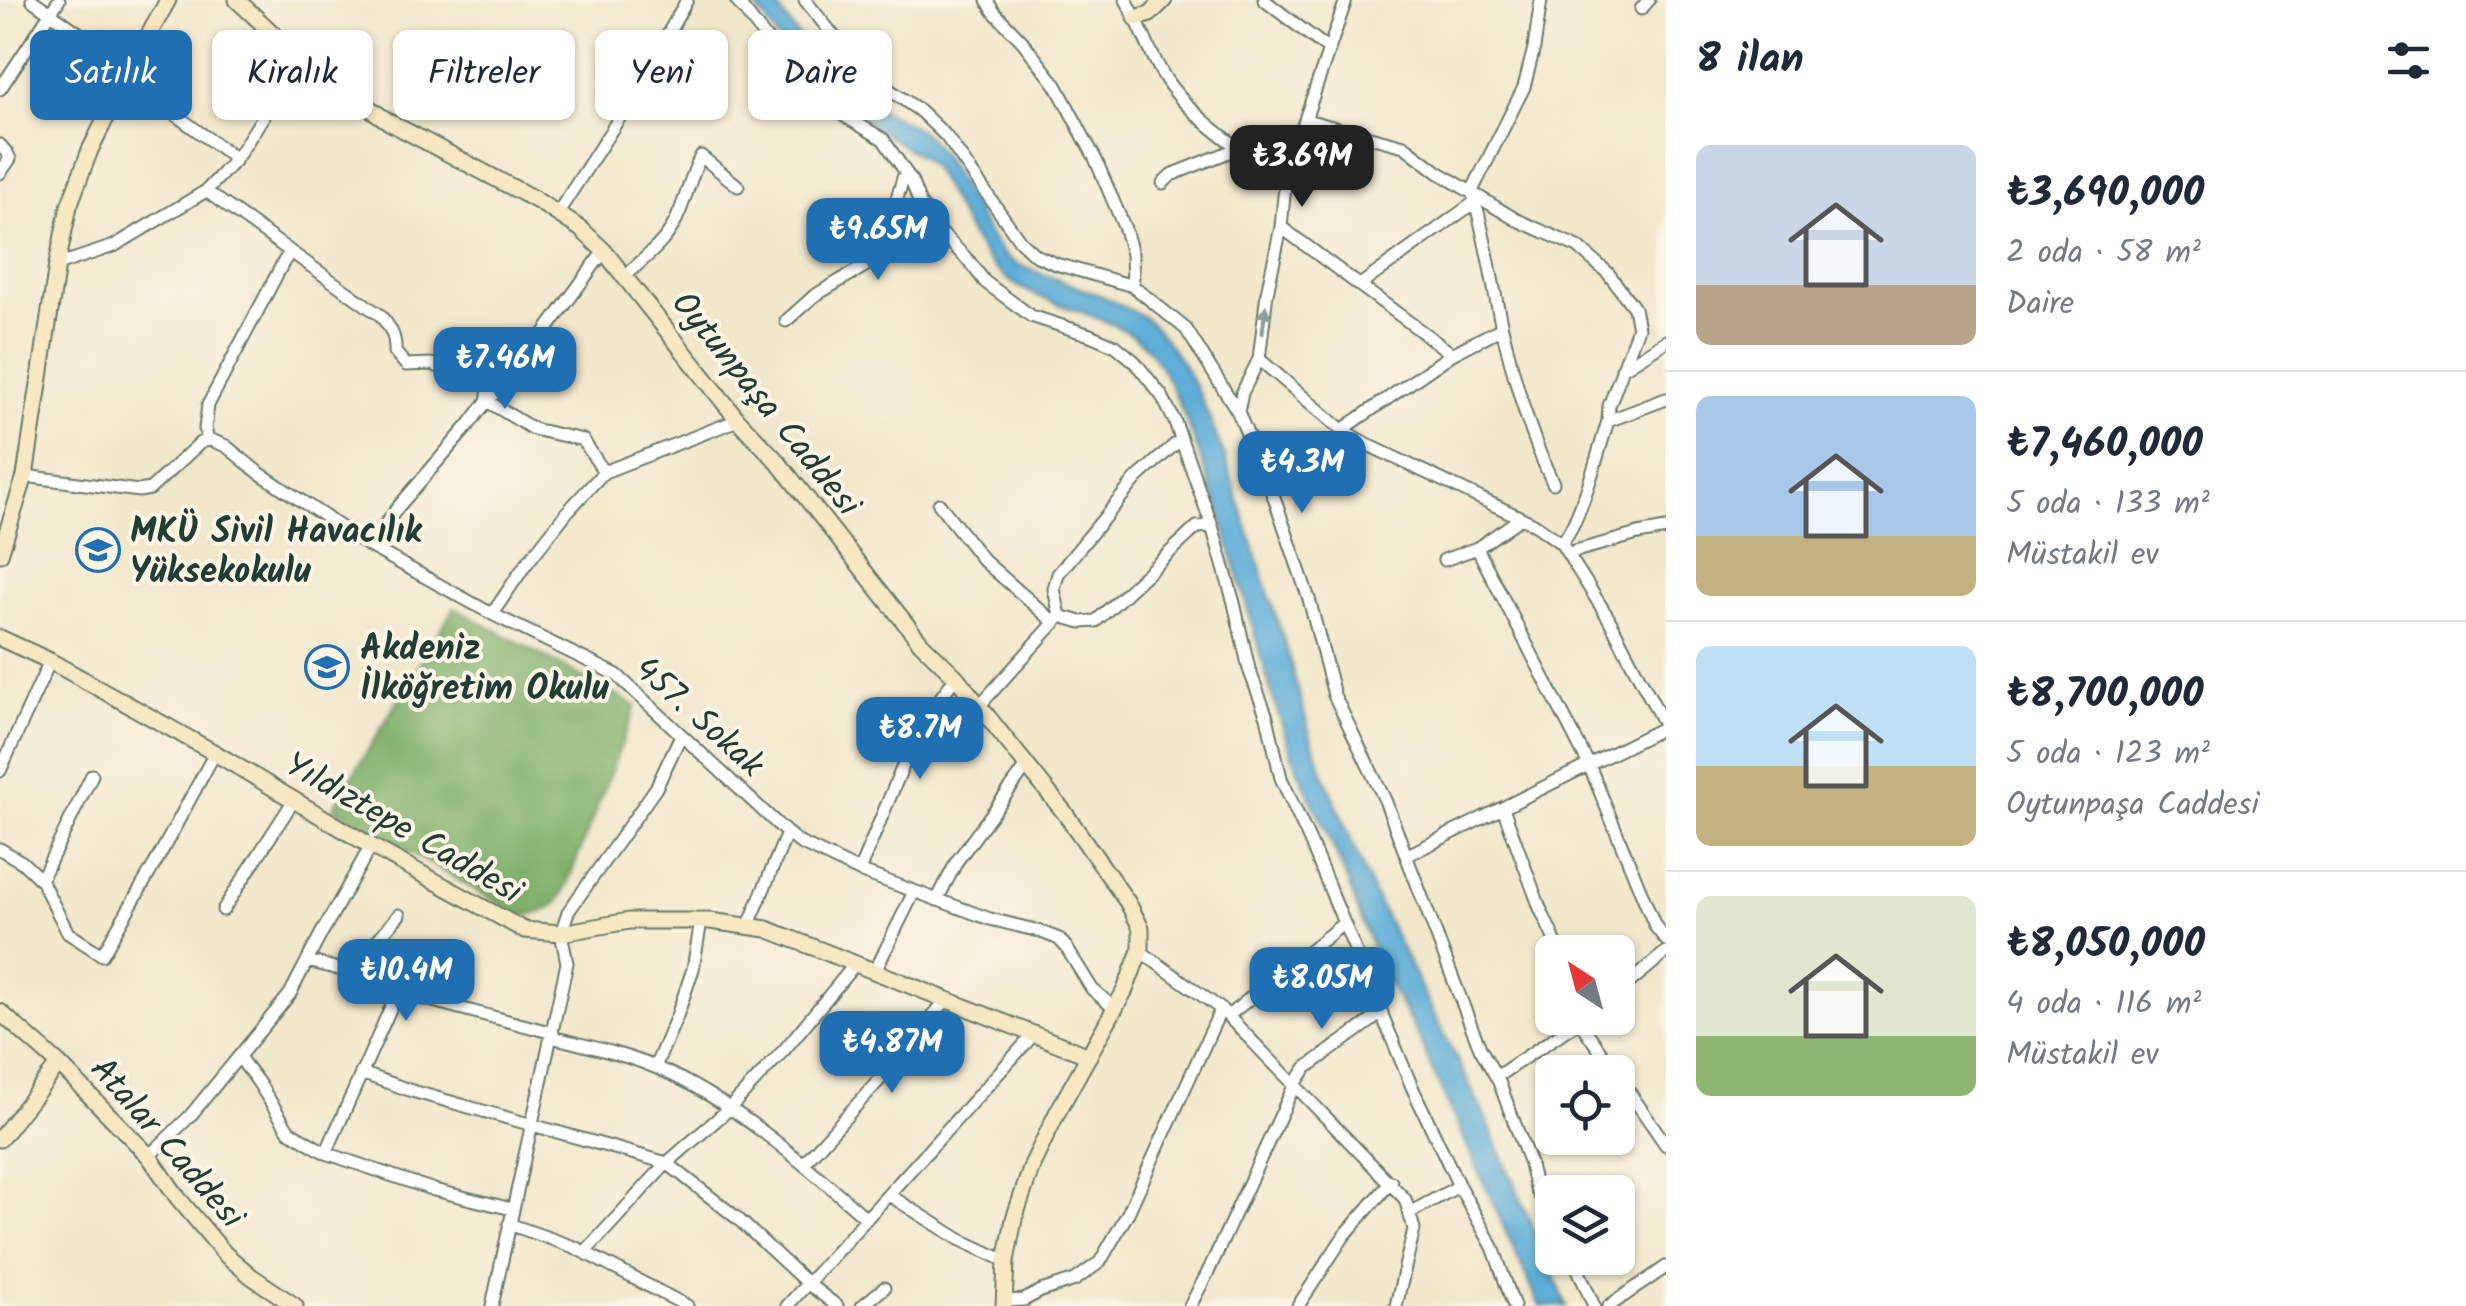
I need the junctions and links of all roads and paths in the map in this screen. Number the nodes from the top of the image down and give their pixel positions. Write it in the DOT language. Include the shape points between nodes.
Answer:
graph roads {
  1 [pos="32,0"];
  2 [pos="60,0"];
  3 [pos="168,0"];
  4 [pos="237,0"];
  5 [pos="688,0"];
  6 [pos="736,0"];
  7 [pos="805,0"];
  8 [pos="987,0"];
  9 [pos="1126,0"];
  10 [pos="1164,0"];
  11 [pos="1264,0"];
  12 [pos="1346,0"];
  13 [pos="1541,0"];
  14 [pos="52,14"];
  15 [pos="1136,18"];
  16 [pos="72,30"];
  17 [pos="152,30"];
  18 [pos="268,30"];
  19 [pos="1328,49"];
  20 [pos="0,89"];
  21 [pos="373,111"];
  22 [pos="105,120"];
  23 [pos="186,120"];
  24 [pos="261,120"];
  25 [pos="1306,120"];
  26 [pos="0,145"];
  27 [pos="1239,148"];
  28 [pos="236,159"];
  29 [pos="0,173"];
  30 [pos="1286,175"];
  31 [pos="911,180"];
  32 [pos="1162,183"];
  33 [pos="738,186"];
  34 [pos="206,191"];
  35 [pos="1473,197"];
  36 [pos="557,214"];
  37 [pos="1281,227"];
  38 [pos="604,251"];
  39 [pos="291,252"];
  40 [pos="57,266"];
  41 [pos="625,276"];
  42 [pos="1360,285"];
  43 [pos="1133,286"];
  44 [pos="786,321"];
  45 [pos="1502,328"];
  46 [pos="1666,341"];
  47 [pos="1452,354"];
  48 [pos="1259,359"];
  49 [pos="1622,369"];
  50 [pos="1666,399"];
  51 [pos="487,401"];
  52 [pos="1238,412"];
  53 [pos="738,420"];
  54 [pos="1608,420"];
  55 [pos="1342,430"];
  56 [pos="208,438"];
  57 [pos="1180,440"];
  58 [pos="604,472"];
  59 [pos="25,476"];
  60 [pos="1553,483"];
  61 [pos="940,504"];
  62 [pos="1521,518"];
  63 [pos="1212,526"];
  64 [pos="1666,529"];
  65 [pos="369,546"];
  66 [pos="1477,548"];
  67 [pos="1564,548"];
  68 [pos="0,554"];
  69 [pos="1444,560"];
  70 [pos="492,614"];
  71 [pos="1057,620"];
  72 [pos="0,638"];
  73 [pos="50,661"];
  74 [pos="956,677"];
  75 [pos="979,706"];
  76 [pos="1666,727"];
  77 [pos="681,735"];
  78 [pos="215,753"];
  79 [pos="1588,765"];
  80 [pos="1027,766"];
  81 [pos="0,771"];
  82 [pos="92,774"];
  83 [pos="294,800"];
  84 [pos="1503,808"];
  85 [pos="786,833"];
  86 [pos="371,846"];
  87 [pos="0,849"];
  88 [pos="1408,855"];
  89 [pos="859,872"];
  90 [pos="40,880"];
  91 [pos="914,892"];
  92 [pos="937,900"];
  93 [pos="223,910"];
  94 [pos="399,915"];
  95 [pos="702,921"];
  96 [pos="1344,923"];
  97 [pos="748,927"];
  98 [pos="560,933"];
  99 [pos="1552,935"];
  100 [pos="1666,940"];
  101 [pos="1140,951"];
  102 [pos="1666,953"];
  103 [pos="308,962"];
  104 [pos="856,963"];
  105 [pos="875,971"];
  106 [pos="1635,978"];
  107 [pos="946,1000"];
  108 [pos="1115,1009"];
  109 [pos="0,1012"];
  110 [pos="1224,1012"];
  111 [pos="1382,1013"];
  112 [pos="1034,1033"];
  113 [pos="552,1035"];
  114 [pos="1558,1035"];
  115 [pos="1089,1056"];
  116 [pos="239,1057"];
  117 [pos="60,1064"];
  118 [pos="655,1067"];
  119 [pos="361,1073"];
  120 [pos="1496,1077"];
  121 [pos="1295,1084"];
  122 [pos="1635,1101"];
  123 [pos="729,1110"];
  124 [pos="532,1124"];
  125 [pos="0,1139"];
  126 [pos="1666,1145"];
  127 [pos="326,1153"];
  128 [pos="150,1156"];
  129 [pos="667,1163"];
  130 [pos="804,1163"];
  131 [pos="1391,1182"];
  132 [pos="1535,1185"];
  133 [pos="1460,1186"];
  134 [pos="888,1195"];
  135 [pos="512,1209"];
  136 [pos="1411,1212"];
  137 [pos="866,1218"];
  138 [pos="508,1224"];
  139 [pos="585,1252"];
  140 [pos="1006,1261"];
  141 [pos="1666,1267"];
  142 [pos="1580,1275"];
  143 [pos="807,1283"];
  144 [pos="884,1288"];
  145 [pos="658,1291"];
  146 [pos="1004,1303"];
  147 [pos="295,1306"];
  148 [pos="492,1306"];
  149 [pos="650,1306"];
  150 [pos="686,1306"];
  151 [pos="787,1306"];
  152 [pos="837,1306"];
  153 [pos="862,1306"];
  154 [pos="1190,1306"];
  155 [pos="1298,1306"];
  156 [pos="1396,1306"];
  157 [pos="1514,1306"];
  158 [pos="1594,1306"];
  159 [pos="1609,1306"];
  1 -- 14 [label="street"];
  2 -- 14 [label="street"];
  3 -- 17 [label="street"];
  4 -- 18 [label="street, Oytunpaşa Caddesi"];
  5 -- 36 [label="street"];
  6 -- 31 [label="street" via="810,96 883,139"];
  7 -- 43 [label="street" via="861,70 946,136 1035,255"];
  8 -- 43 [label="street" via="1056,85 1095,158 1125,228"];
  9 -- 15 [label="street"];
  10 -- 15 [label="street"];
  11 -- 19 [label="street"];
  12 -- 19 [label="street"];
  13 -- 35 [label="street" via="1524,86"];
  14 -- 16 [label="street"];
  14 -- 20 [label="street"];
  15 -- 27 [label="street" via="1170,86"];
  19 -- 25 [label="street"];
  21 -- 36 [label="street, Oytunpaşa Caddesi"];
  22 -- 40 [label="street" via="69,206"];
  23 -- 28 [label="street"];
  24 -- 28 [label="street"];
  25 -- 30 [label="street"];
  25 -- 35 [label="street" via="1404,146"];
  26 -- 29 [label="street" via="10,159"];
  27 -- 30 [label="street"];
  27 -- 32 [label="street"];
  28 -- 34 [label="street"];
  30 -- 37 [label="street"];
  31 -- 44 [label="street" via="903,178 880,257"];
  31 -- 57 [label="street" via="940,232 995,290 1032,316 1116,346 1134,361 1162,396"];
  33 -- 41 [label="street" via="701,156 665,239"];
  34 -- 39 [label="street"];
  34 -- 40 [label="street" via="114,246"];
  35 -- 42 [label="street"];
  35 -- 45 [label="street"];
  35 -- 49 [label="street" via="1578,247 1608,273 1634,308 1638,328"];
  36 -- 38 [label="street, Oytunpaşa Caddesi"];
  37 -- 42 [label="street"];
  48 -- 37 [label="street, one-way"];
  38 -- 41 [label="street, Oytunpaşa Caddesi"];
  38 -- 51 [label="street" via="514,375"];
  39 -- 51 [label="street" via="380,315 406,365 431,364 490,385"];
  39 -- 56 [label="street" via="208,406"];
  40 -- 59 [label="street"];
  41 -- 53 [label="street, Oytunpaşa Caddesi"];
  42 -- 47 [label="street"];
  43 -- 52 [label="street" via="1186,329"];
  45 -- 47 [label="street"];
  45 -- 60 [label="street" via="1535,446"];
  46 -- 49 [label="street"];
  47 -- 55 [label="street"];
  48 -- 52 [label="street"];
  48 -- 55 [label="street"];
  49 -- 54 [label="street"];
  50 -- 54 [label="street"];
  51 -- 58 [label="street" via="533,429 584,440"];
  51 -- 65 [label="street"];
  52 -- 88 [label="street" via="1303,582 1334,695"];
  53 -- 58 [label="street"];
  53 -- 74 [label="street, Oytunpaşa Caddesi"];
  54 -- 67 [label="street"];
  55 -- 62 [label="street"];
  56 -- 59 [label="street" via="150,489"];
  56 -- 65 [label="street, 457. Sokak"];
  57 -- 63 [label="street"];
  57 -- 71 [label="street" via="1137,478 1058,574"];
  58 -- 70 [label="street"];
  59 -- 68 [label="street"];
  61 -- 71 [label="street" via="983,560"];
  62 -- 66 [label="street"];
  62 -- 67 [label="street"];
  63 -- 71 [label="street" via="1196,527 1096,621"];
  63 -- 96 [label="street" via="1281,778"];
  64 -- 67 [label="street"];
  65 -- 70 [label="street, 457. Sokak"];
  66 -- 69 [label="street"];
  66 -- 79 [label="street"];
  67 -- 76 [label="street"];
  70 -- 77 [label="street, 457. Sokak" via="617,675"];
  71 -- 75 [label="street"];
  72 -- 73 [label="street, Yıldıztepe Caddesi"];
  73 -- 78 [label="street, Yıldıztepe Caddesi"];
  73 -- 81 [label="street"];
  74 -- 75 [label="street, Oytunpaşa Caddesi"];
  74 -- 89 [label="street" via="926,717"];
  75 -- 80 [label="street, Oytunpaşa Caddesi"];
  76 -- 79 [label="street"];
  77 -- 85 [label="street, 457. Sokak"];
  77 -- 98 [label="street" via="656,788"];
  78 -- 83 [label="street, Yıldıztepe Caddesi"];
  78 -- 90 [label="street" via="102,954 68,934"];
  79 -- 84 [label="street"];
  79 -- 100 [label="street"];
  80 -- 92 [label="street" via="957,861"];
  80 -- 101 [label="street, Oytunpaşa Caddesi" via="1128,903 1141,928"];
  82 -- 90 [label="street"];
  83 -- 86 [label="street, Yıldıztepe Caddesi"];
  83 -- 93 [label="street"];
  84 -- 88 [label="street"];
  84 -- 99 [label="street"];
  85 -- 89 [label="street, 457. Sokak"];
  85 -- 97 [label="street"];
  86 -- 98 [label="street, Yıldıztepe Caddesi" via="524,930"];
  86 -- 103 [label="street"];
  87 -- 90 [label="street"];
  88 -- 120 [label="street"];
  89 -- 91 [label="street, 457. Sokak"];
  91 -- 92 [label="street, 457. Sokak"];
  91 -- 105 [label="street"];
  92 -- 108 [label="street, 457. Sokak" via="1058,939 1092,989"];
  94 -- 103 [label="street" via="350,972"];
  95 -- 97 [label="street, Yıldıztepe Caddesi"];
  95 -- 98 [label="street, Yıldıztepe Caddesi" via="629,921"];
  95 -- 118 [label="street" via="693,969"];
  96 -- 110 [label="street"];
  96 -- 111 [label="street"];
  97 -- 104 [label="street, Yıldıztepe Caddesi"];
  98 -- 113 [label="street" via="567,963"];
  101 -- 108 [label="street"];
  101 -- 110 [label="street"];
  102 -- 106 [label="street"];
  103 -- 116 [label="street"];
  104 -- 105 [label="street, Yıldıztepe Caddesi"];
  104 -- 123 [label="street"];
  105 -- 107 [label="street, Yıldıztepe Caddesi"];
  107 -- 112 [label="street, Yıldıztepe Caddesi"];
  107 -- 130 [label="street"];
  108 -- 115 [label="street"];
  109 -- 117 [label="street, Atalar Caddesi"];
  110 -- 121 [label="street"];
  110 -- 146 [label="street" via="1100,1262 1075,1280"];
  111 -- 121 [label="street" via="1306,1068"];
  111 -- 133 [label="street"];
  112 -- 115 [label="street, Yıldıztepe Caddesi"];
  112 -- 134 [label="street"];
  113 -- 118 [label="street"];
  113 -- 119 [label="street" via="414,996 395,998"];
  113 -- 124 [label="street"];
  114 -- 120 [label="street"];
  115 -- 140 [label="street" via="1034,1163"];
  116 -- 127 [label="street" via="289,1130"];
  116 -- 128 [label="street"];
  117 -- 125 [label="street"];
  117 -- 128 [label="street, Atalar Caddesi"];
  118 -- 123 [label="street"];
  119 -- 124 [label="street"];
  119 -- 127 [label="street"];
  120 -- 132 [label="street"];
  121 -- 131 [label="street"];
  121 -- 154 [label="street"];
  122 -- 126 [label="street"];
  123 -- 129 [label="street"];
  123 -- 130 [label="street"];
  124 -- 129 [label="street"];
  124 -- 135 [label="street"];
  127 -- 135 [label="street"];
  128 -- 147 [label="street, Atalar Caddesi" via="225,1254"];
  129 -- 139 [label="street"];
  129 -- 143 [label="street"];
  130 -- 137 [label="street"];
  131 -- 136 [label="street"];
  131 -- 155 [label="street" via="1344,1236"];
  133 -- 136 [label="street"];
  133 -- 157 [label="street" via="1493,1247"];
  134 -- 137 [label="street"];
  134 -- 140 [label="street"];
  135 -- 138 [label="street"];
  136 -- 156 [label="street" via="1414,1229"];
  137 -- 143 [label="street"];
  138 -- 139 [label="street"];
  138 -- 148 [label="street"];
  139 -- 145 [label="street"];
  140 -- 146 [label="street"];
  141 -- 159 [label="street"];
  142 -- 158 [label="street"];
  143 -- 151 [label="street"];
  143 -- 152 [label="street"];
  144 -- 153 [label="street"];
  145 -- 149 [label="street"];
  145 -- 150 [label="street"];
}
